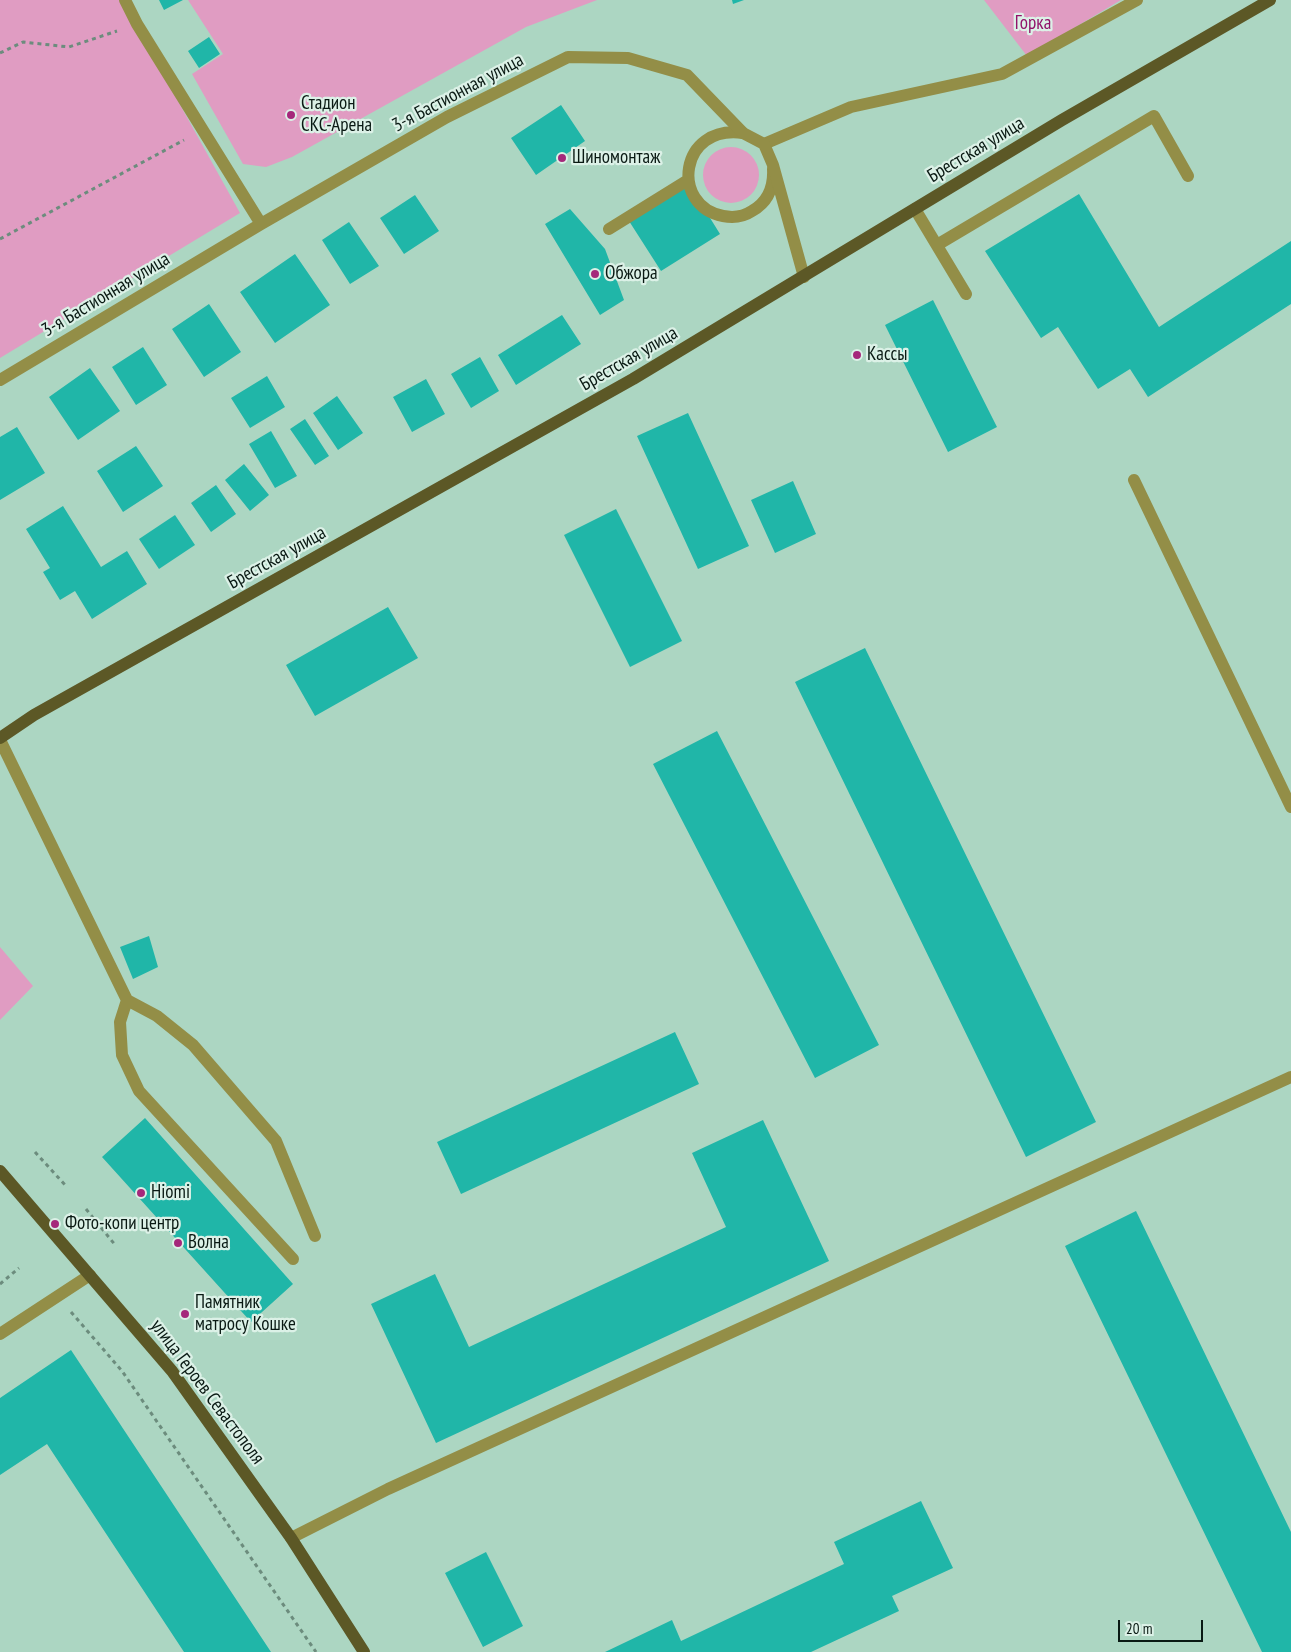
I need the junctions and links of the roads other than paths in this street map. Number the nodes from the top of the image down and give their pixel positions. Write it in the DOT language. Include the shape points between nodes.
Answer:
graph roads {
  1 [pos="125,0"];
  2 [pos="1137,0"];
  3 [pos="1270,0"];
  4 [pos="743,132"];
  5 [pos="764,144"];
  6 [pos="773,165"];
  7 [pos="1188,176"];
  8 [pos="688,180"];
  9 [pos="915,209"];
  10 [pos="261,224"];
  11 [pos="610,229"];
  12 [pos="937,245"];
  13 [pos="804,277"];
  14 [pos="966,294"];
  15 [pos="0,380"];
  16 [pos="1134,480"];
  17 [pos="0,739"];
  18 [pos="1291,807"];
  19 [pos="127,1000"];
  20 [pos="1291,1077"];
  21 [pos="0,1171"];
  22 [pos="315,1236"];
  23 [pos="292,1259"];
  24 [pos="90,1275"];
  25 [pos="0,1334"];
  26 [pos="291,1538"];
  27 [pos="364,1652"];
  1 -- 10 [label="street"];
  2 -- 5 [label="street" via="1002,74 851,107"];
  3 -- 9 [label="main road, Брестская улица"];
  4 -- 5 [label="street, 3-я Бастионная улица"];
  4 -- 8 [label="street" via="715,134 703,142 694,152"];
  4 -- 10 [label="street, 3-я Бастионная улица" via="687,75 628,58 568,57 447,117"];
  5 -- 6 [label="street"];
  6 -- 8 [label="street" via="774,180 760,207 746,215 731,218 716,215 703,207 693,195"];
  6 -- 13 [label="street"];
  7 -- 12 [label="street" via="1154,116"];
  8 -- 11 [label="street"];
  9 -- 12 [label="street"];
  9 -- 13 [label="main road, Брестская улица"];
  10 -- 15 [label="street, 3-я Бастионная улица"];
  12 -- 14 [label="street"];
  13 -- 17 [label="main road, Брестская улица" via="634,379 34,716"];
  16 -- 18 [label="street"];
  17 -- 19 [label="street"];
  19 -- 22 [label="street" via="157,1016 193,1045 276,1142"];
  19 -- 23 [label="street" via="120,1022 122,1054 139,1091"];
  20 -- 26 [label="street" via="388,1489"];
  21 -- 24 [label="main road, улица Героев Севастополя"];
  24 -- 25 [label="street"];
  24 -- 26 [label="main road, улица Героев Севастополя" via="172,1371"];
  26 -- 27 [label="main road, улица Героев Севастополя"];
}
